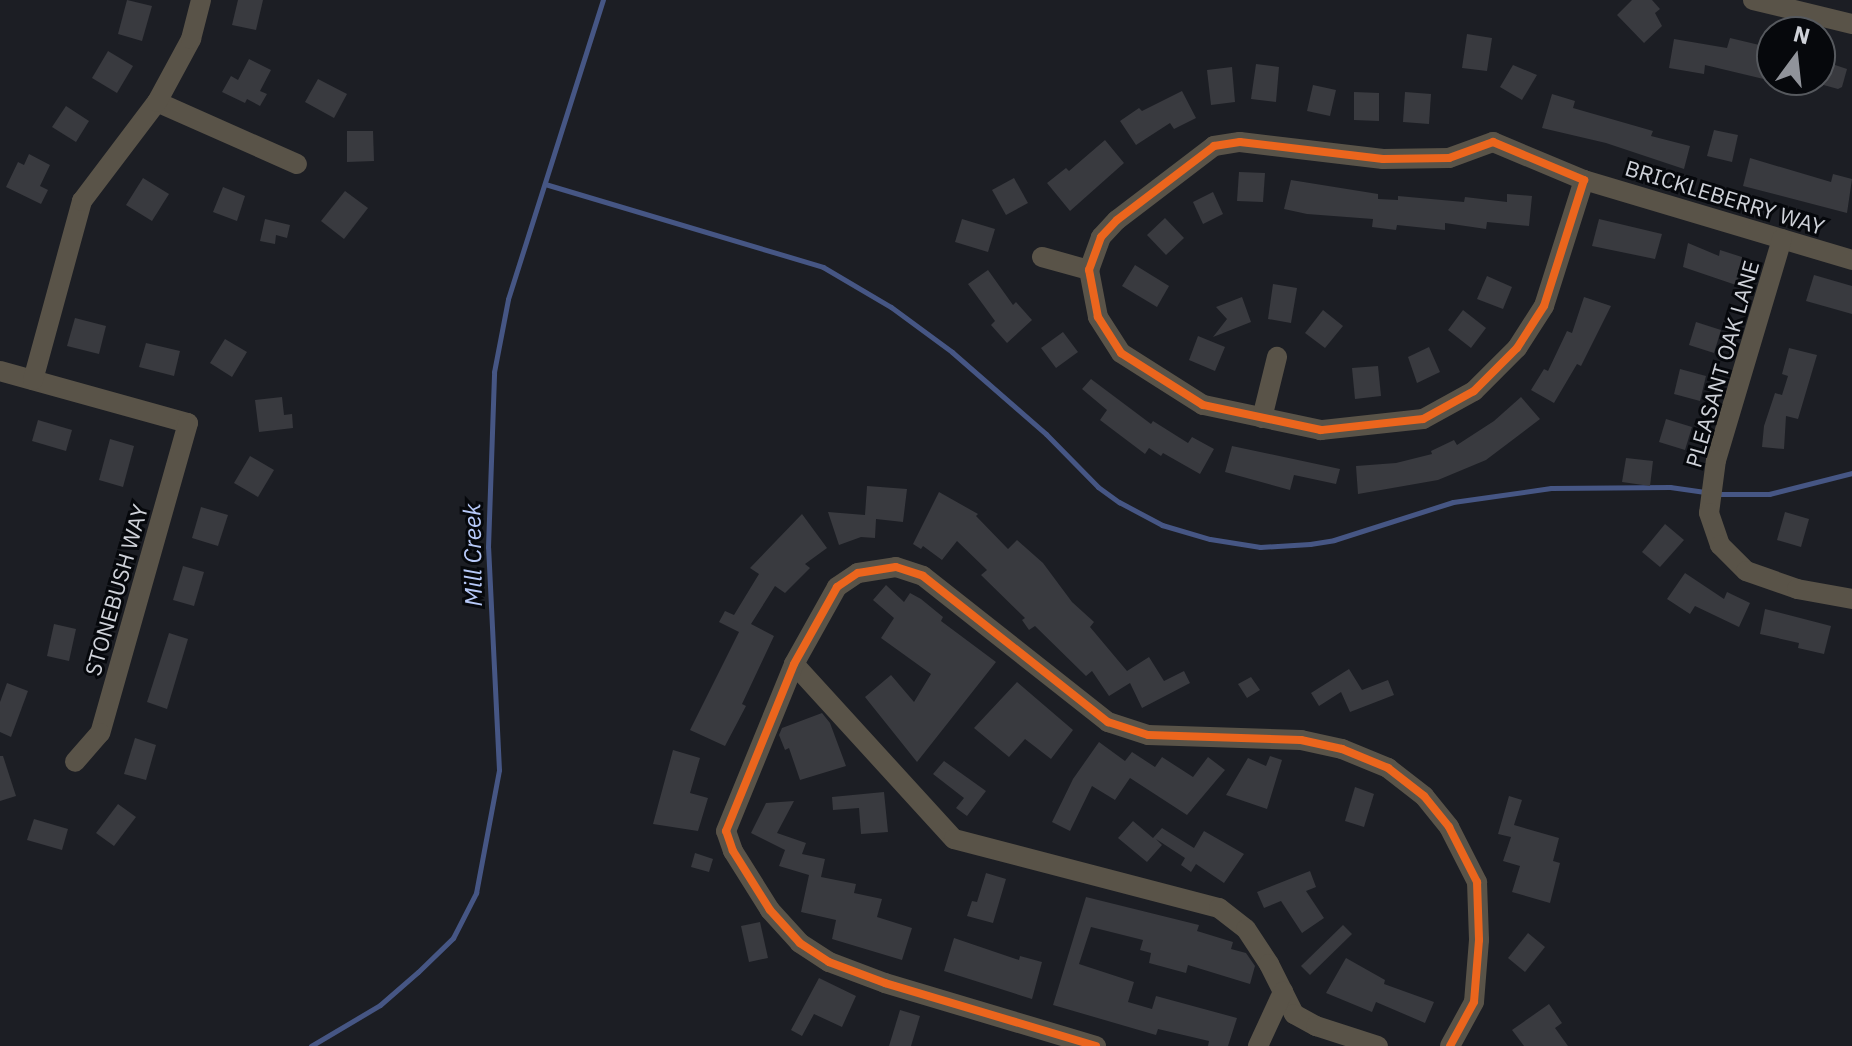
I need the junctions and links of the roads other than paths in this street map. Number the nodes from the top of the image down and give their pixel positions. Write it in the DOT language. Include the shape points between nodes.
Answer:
graph roads {
  1 [pos="201,0"];
  2 [pos="1753,0"];
  3 [pos="1852,24"];
  4 [pos="157,102"];
  5 [pos="297,164"];
  6 [pos="1584,180"];
  7 [pos="1782,239"];
  8 [pos="1042,257"];
  9 [pos="1852,260"];
  10 [pos="1089,270"];
  11 [pos="1277,357"];
  12 [pos="0,371"];
  13 [pos="33,380"];
  14 [pos="1262,418"];
  15 [pos="1852,599"];
  16 [pos="794,664"];
  17 [pos="75,762"];
  18 [pos="1283,992"];
  19 [pos="1096,1046"];
  20 [pos="1258,1046"];
  21 [pos="1378,1046"];
  22 [pos="1450,1046"];
  1 -- 4 [label="street" via="191,39"];
  2 -- 3 [label="street"];
  4 -- 5 [label="street"];
  4 -- 13 [label="street" via="82,201"];
  6 -- 7 [label="street, BRICKLEBERRY WAY"];
  6 -- 10 [label="street, BRICKLEBERRY WAY" via="1493,142 1449,158 1383,159 1240,142 1214,146 1117,220 1101,237"];
  6 -- 14 [label="street" via="1544,306 1517,348 1474,391 1423,419 1362,427 1321,430"];
  7 -- 9 [label="street, BRICKLEBERRY WAY"];
  7 -- 15 [label="street, PLEASANT OAK LANE" via="1716,460 1709,513 1720,545 1746,571 1797,589"];
  8 -- 10 [label="street"];
  10 -- 14 [label="street" via="1098,317 1121,353 1203,405"];
  11 -- 14 [label="street"];
  12 -- 13 [label="street"];
  13 -- 17 [label="street, STONEBUSH WAY" via="188,423 100,733"];
  16 -- 18 [label="street" via="954,839 1219,908 1246,929"];
  16 -- 19 [label="street" via="726,831 770,910 800,943 829,962"];
  16 -- 22 [label="street" via="837,587 858,573 896,567 923,576 1108,722 1148,735 1301,740 1388,768 1424,796 1449,827 1477,882 1474,1002"];
  18 -- 20 [label="street"];
  18 -- 21 [label="street" via="1294,1014"];
}
